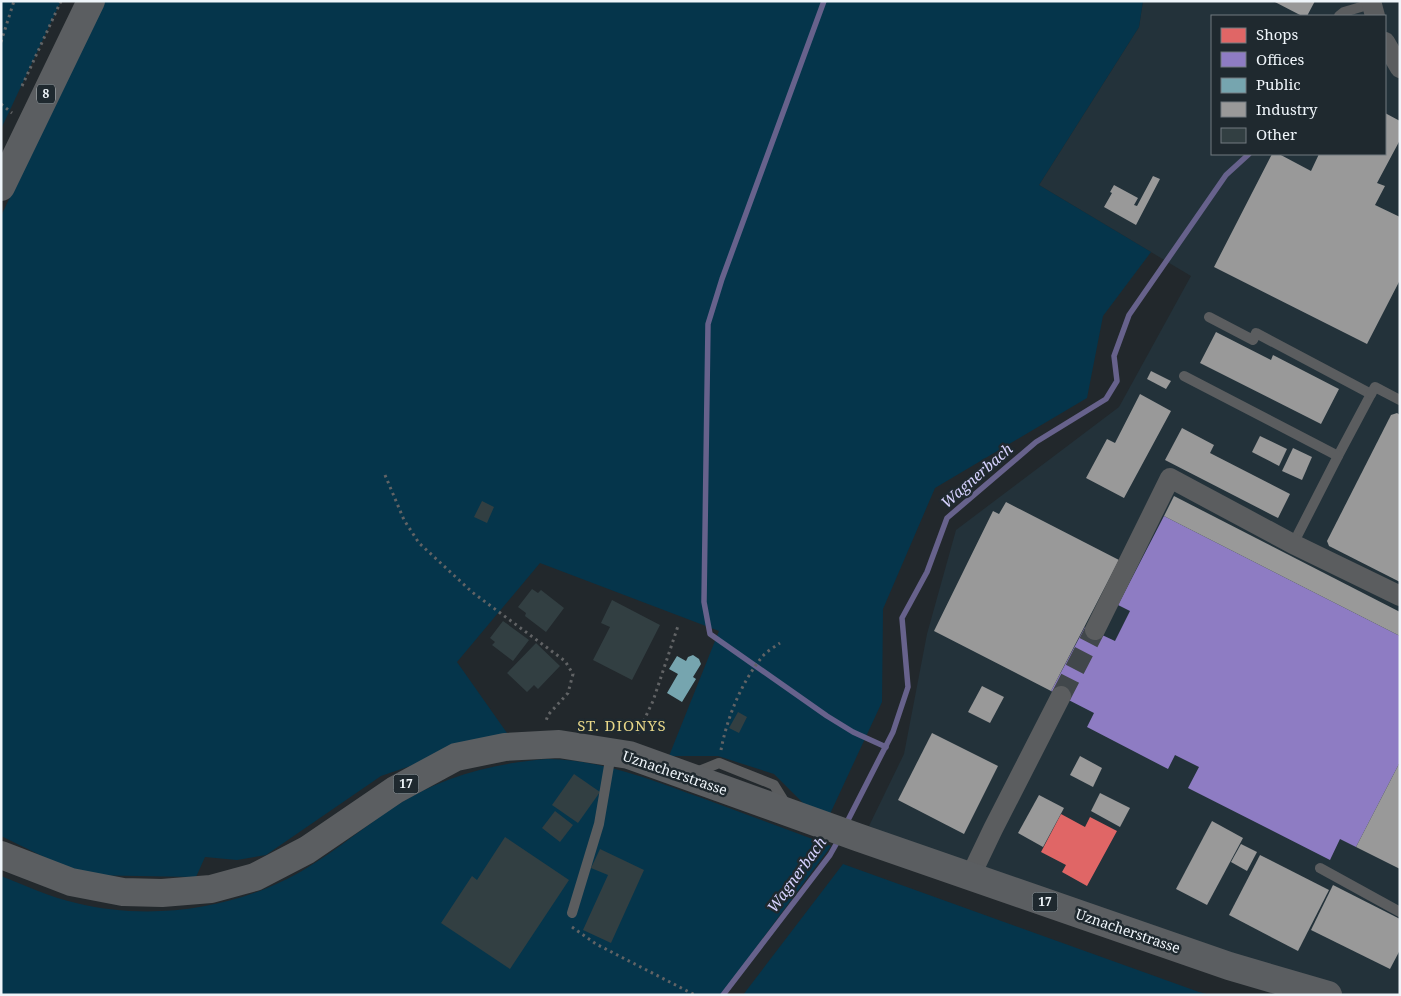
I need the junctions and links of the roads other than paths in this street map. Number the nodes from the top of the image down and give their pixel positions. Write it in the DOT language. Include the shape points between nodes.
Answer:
graph roads {
  1 [pos="91,1"];
  2 [pos="1373,7"];
  3 [pos="1340,15"];
  4 [pos="1386,44"];
  5 [pos="1400,68"];
  6 [pos="1,186"];
  7 [pos="1209,317"];
  8 [pos="1184,376"];
  9 [pos="1371,394"];
  10 [pos="1400,400"];
  11 [pos="1338,456"];
  12 [pos="1296,545"];
  13 [pos="1400,596"];
  14 [pos="1094,630"];
  15 [pos="1061,696"];
  16 [pos="620,754"];
  17 [pos="686,776"];
  18 [pos="792,814"];
  19 [pos="1,855"];
  20 [pos="1320,868"];
  21 [pos="971,876"];
  22 [pos="1400,912"];
  23 [pos="572,913"];
  24 [pos="1328,995"];
  1 -- 6 [label="main road, 8"];
  2 -- 3 [label="lane"];
  4 -- 5 [label="street"];
  7 -- 9 [label="lane" via="1253,340 1256,333"];
  8 -- 11 [label="lane"];
  9 -- 10 [label="lane" via="1375,387"];
  9 -- 11 [label="lane"];
  11 -- 12 [label="lane"];
  12 -- 13 [label="street"];
  12 -- 14 [label="street" via="1170,478"];
  15 -- 21 [label="street"];
  16 -- 17 [label="main road, Uznacherstrasse / 17"];
  16 -- 19 [label="main road, Uznacherstrasse / 17" via="559,744 504,747 456,757 395,790 307,850 255,877 211,889 123,892 71,882"];
  16 -- 23 [label="lane"];
  17 -- 18 [label="main road, Uznacherstrasse / 17"];
  17 -- 18 [label="lane" via="719,763 774,785"];
  18 -- 21 [label="main road, Uznacherstrasse / 17"];
  20 -- 22 [label="lane"];
  21 -- 24 [label="main road, Uznacherstrasse / 17" via="1229,966"];
}
